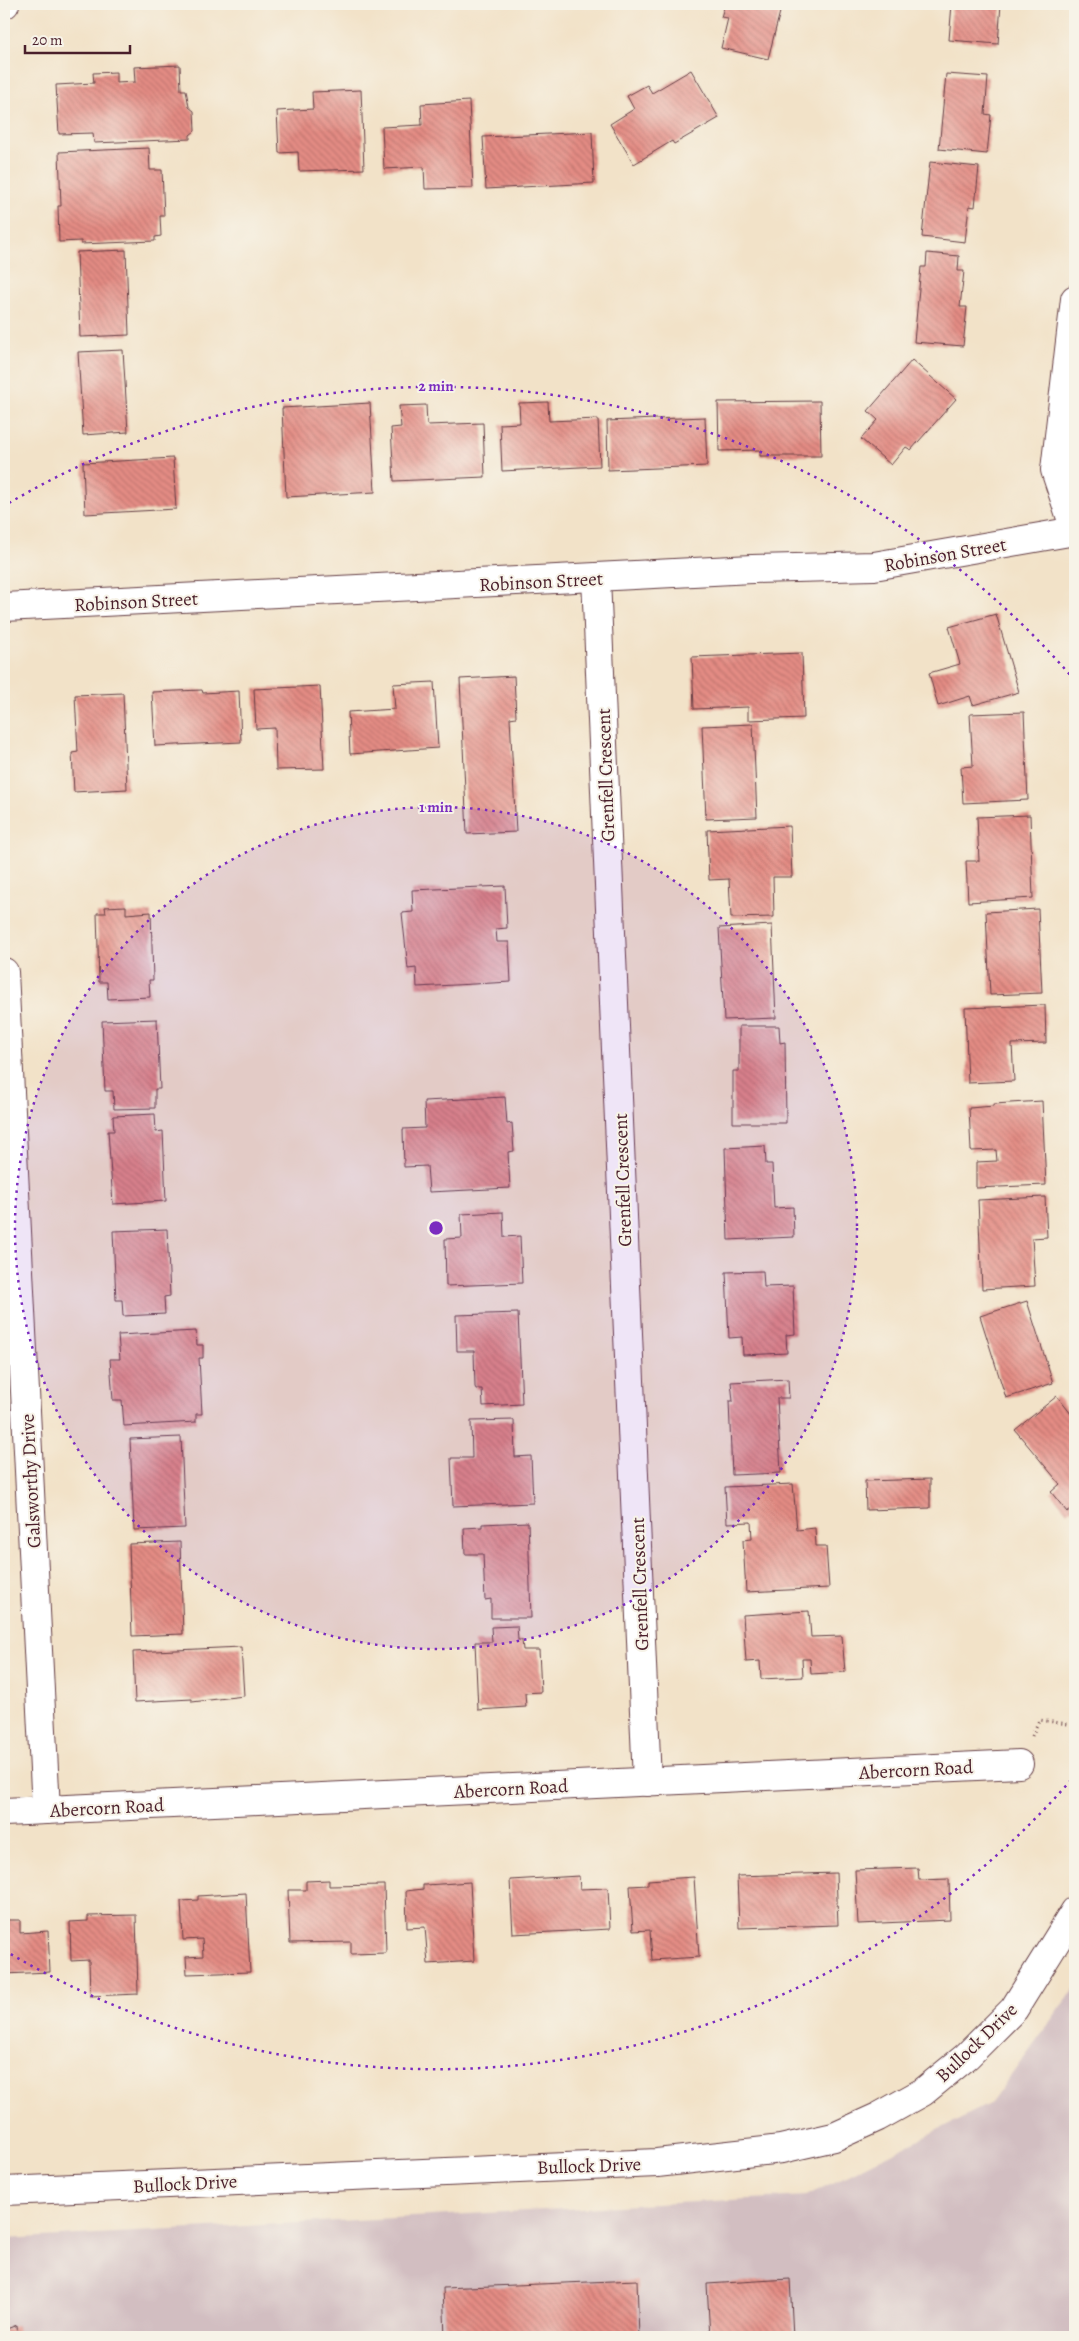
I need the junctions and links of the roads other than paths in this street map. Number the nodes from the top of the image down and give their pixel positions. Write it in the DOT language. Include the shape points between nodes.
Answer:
graph roads {
  1 [pos="1075,299"];
  2 [pos="1075,530"];
  3 [pos="596,578"];
  4 [pos="4,607"];
  5 [pos="4,972"];
  6 [pos="1019,1764"];
  7 [pos="647,1782"];
  8 [pos="46,1810"];
  9 [pos="4,1812"];
  10 [pos="1075,1911"];
  11 [pos="4,2191"];
  1 -- 2 [label="street" via="1055,470"];
  2 -- 3 [label="street, Robinson Street" via="874,566"];
  3 -- 4 [label="street, Robinson Street"];
  3 -- 7 [label="street, Grenfell Crescent"];
  5 -- 8 [label="street, Galsworthy Drive"];
  6 -- 7 [label="street, Abercorn Road"];
  7 -- 8 [label="street, Abercorn Road"];
  8 -- 9 [label="street, Abercorn Road"];
  10 -- 11 [label="street, Bullock Drive" via="1014,2009 967,2056 923,2092 834,2137 781,2149 657,2162"];
}
